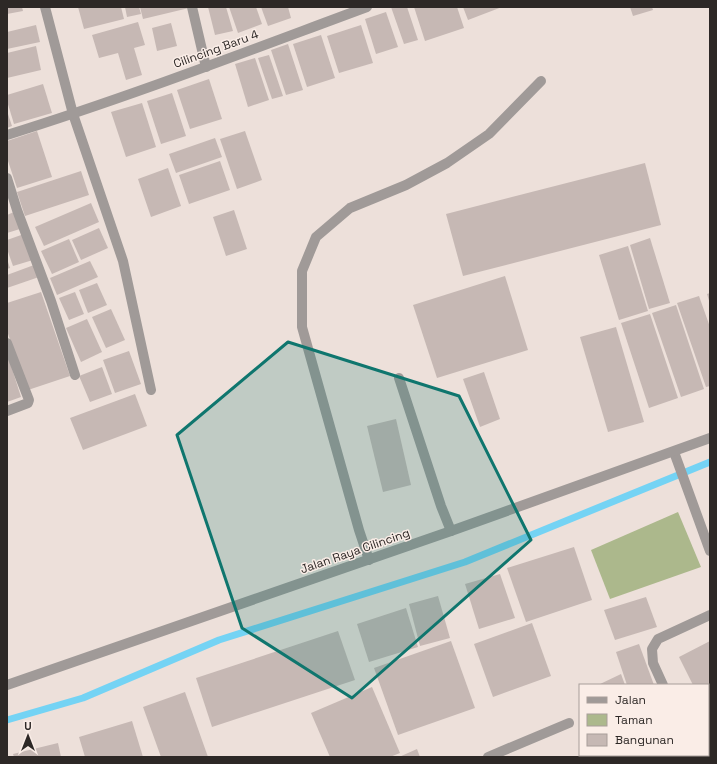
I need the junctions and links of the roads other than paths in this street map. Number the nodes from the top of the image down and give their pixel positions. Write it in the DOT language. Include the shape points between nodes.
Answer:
graph roads {
  1 [pos="45,7"];
  2 [pos="192,7"];
  3 [pos="367,7"];
  4 [pos="206,67"];
  5 [pos="541,81"];
  6 [pos="73,114"];
  7 [pos="7,135"];
  8 [pos="7,178"];
  9 [pos="7,344"];
  10 [pos="75,375"];
  11 [pos="399,378"];
  12 [pos="150,390"];
  13 [pos="7,411"];
  14 [pos="710,438"];
  15 [pos="674,452"];
  16 [pos="450,531"];
  17 [pos="710,551"];
  18 [pos="369,560"];
  19 [pos="710,615"];
  20 [pos="663,684"];
  21 [pos="7,685"];
  22 [pos="569,723"];
  23 [pos="488,757"];
  1 -- 6 [label="street"];
  2 -- 4 [label="street"];
  3 -- 4 [label="street, Cilincing Baru 4"];
  4 -- 6 [label="street, Cilincing Baru 4"];
  5 -- 18 [label="street" via="489,134 447,163 406,185 350,208 316,237 302,271 302,327"];
  6 -- 7 [label="street, Cilincing Baru 4"];
  6 -- 12 [label="street" via="123,261"];
  8 -- 10 [label="street"];
  9 -- 13 [label="street" via="29,400 28,403"];
  11 -- 16 [label="street"];
  14 -- 15 [label="street, Jalan Raya Cilincing"];
  15 -- 16 [label="street, Jalan Raya Cilincing"];
  15 -- 17 [label="street"];
  16 -- 18 [label="street, Jalan Raya Cilincing"];
  18 -- 21 [label="street, Jalan Raya Cilincing"];
  19 -- 20 [label="street" via="658,639 652,649 653,663"];
  22 -- 23 [label="street"];
}
